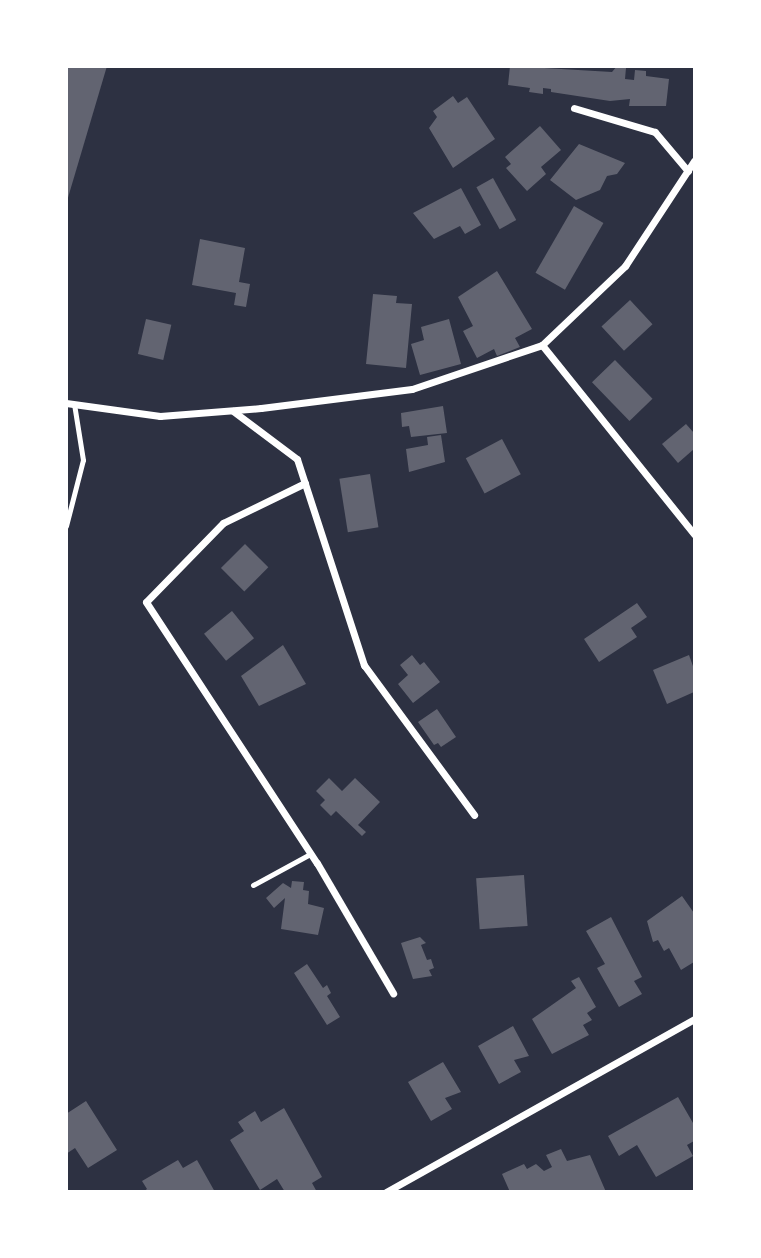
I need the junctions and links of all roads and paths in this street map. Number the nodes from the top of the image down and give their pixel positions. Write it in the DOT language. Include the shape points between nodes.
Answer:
graph roads {
  1 [pos="574,108"];
  2 [pos="695,161"];
  3 [pos="688,171"];
  4 [pos="542,345"];
  5 [pos="70,404"];
  6 [pos="232,411"];
  7 [pos="305,483"];
  8 [pos="66,526"];
  9 [pos="695,534"];
  10 [pos="474,815"];
  11 [pos="310,854"];
  12 [pos="253,885"];
  13 [pos="393,993"];
  14 [pos="694,1021"];
  15 [pos="386,1192"];
  1 -- 3 [label="street" via="656,132"];
  2 -- 3 [label="street"];
  3 -- 4 [label="street" via="625,266"];
  4 -- 6 [label="street" via="412,389"];
  4 -- 9 [label="street"];
  5 -- 6 [label="street" via="160,416"];
  5 -- 8 [label="lane" via="83,460"];
  6 -- 7 [label="street" via="297,459"];
  7 -- 10 [label="street" via="364,665"];
  7 -- 11 [label="street" via="223,523 146,602"];
  11 -- 12 [label="lane"];
  11 -- 13 [label="street"];
  14 -- 15 [label="street"];
}
